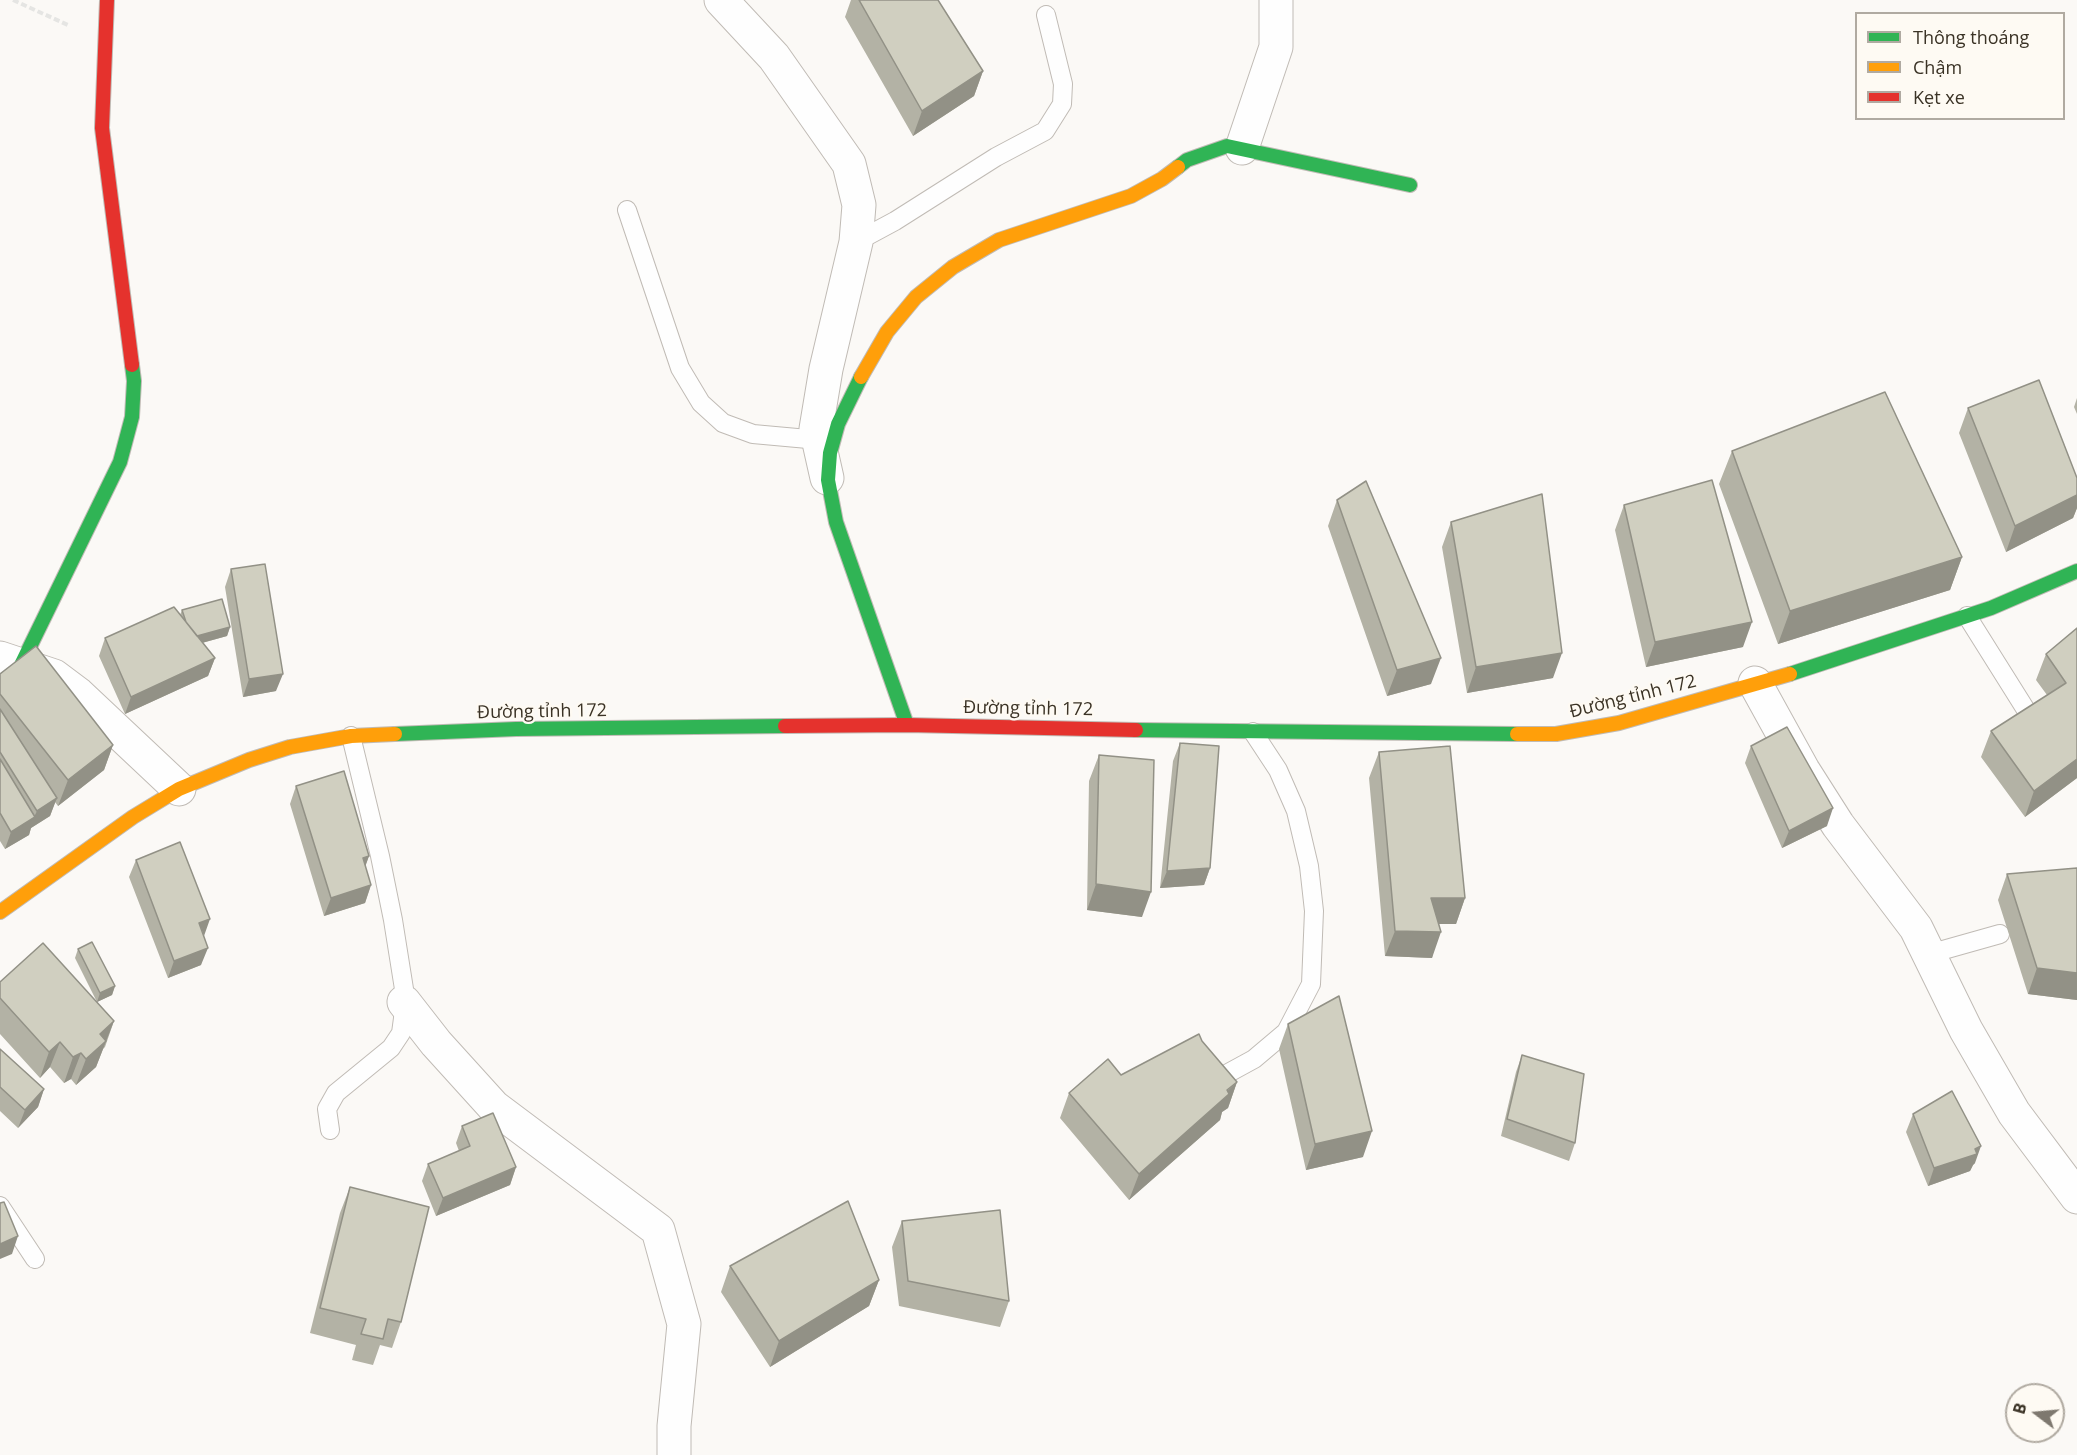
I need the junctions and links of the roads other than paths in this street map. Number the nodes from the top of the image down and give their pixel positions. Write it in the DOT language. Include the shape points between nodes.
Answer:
graph roads {
  1 [pos="107,0"];
  2 [pos="721,0"];
  3 [pos="1275,0"];
  4 [pos="1046,15"];
  5 [pos="1242,148"];
  6 [pos="1410,185"];
  7 [pos="627,210"];
  8 [pos="856,242"];
  9 [pos="819,440"];
  10 [pos="828,480"];
  11 [pos="2077,571"];
  12 [pos="1967,616"];
  13 [pos="10,662"];
  14 [pos="1755,683"];
  15 [pos="2026,710"];
  16 [pos="907,725"];
  17 [pos="1253,732"];
  18 [pos="351,736"];
  19 [pos="178,789"];
  20 [pos="0,912"];
  21 [pos="2000,934"];
  22 [pos="1929,954"];
  23 [pos="404,1002"];
  24 [pos="1210,1083"];
  25 [pos="330,1130"];
  26 [pos="2077,1197"];
  27 [pos="0,1206"];
  28 [pos="35,1259"];
  29 [pos="674,1455"];
  1 -- 13 [label="main road" via="102,128 131,350 132,417 120,462"];
  2 -- 8 [label="street" via="774,57 849,164 859,205"];
  3 -- 5 [label="street" via="1276,47"];
  4 -- 8 [label="lane" via="1063,84 1062,104 1045,131"];
  5 -- 6 [label="main road"];
  5 -- 10 [label="main road" via="1227,146 1187,160 1131,196 999,240 953,267 916,297 887,332 838,424"];
  7 -- 9 [label="lane" via="680,368 701,403 723,423 753,434"];
  8 -- 9 [label="street" via="826,369 816,429"];
  9 -- 10 [label="street"];
  10 -- 16 [label="main road" via="836,522"];
  11 -- 12 [label="main road, Đường tỉnh 172"];
  12 -- 14 [label="main road, Đường tỉnh 172"];
  12 -- 15 [label="lane"];
  13 -- 19 [label="street" via="54,676 78,694"];
  14 -- 17 [label="main road, Đường tỉnh 172" via="1619,723 1556,734"];
  14 -- 22 [label="street" via="1809,779 1916,928"];
  16 -- 17 [label="main road, Đường tỉnh 172"];
  16 -- 18 [label="main road, Đường tỉnh 172" via="516,729"];
  17 -- 24 [label="lane" via="1278,770 1296,811 1309,866 1314,911 1311,984 1286,1032 1254,1059"];
  18 -- 19 [label="main road, Đường tỉnh 172" via="290,747"];
  18 -- 23 [label="lane" via="393,920"];
  19 -- 20 [label="main road, Đường tỉnh 172"];
  21 -- 22 [label="lane"];
  22 -- 26 [label="street" via="1966,1030 2014,1113"];
  23 -- 25 [label="lane" via="401,1033 391,1048 336,1093 327,1108"];
  23 -- 29 [label="street" via="494,1107 658,1230 684,1324"];
  27 -- 28 [label="lane"];
}
